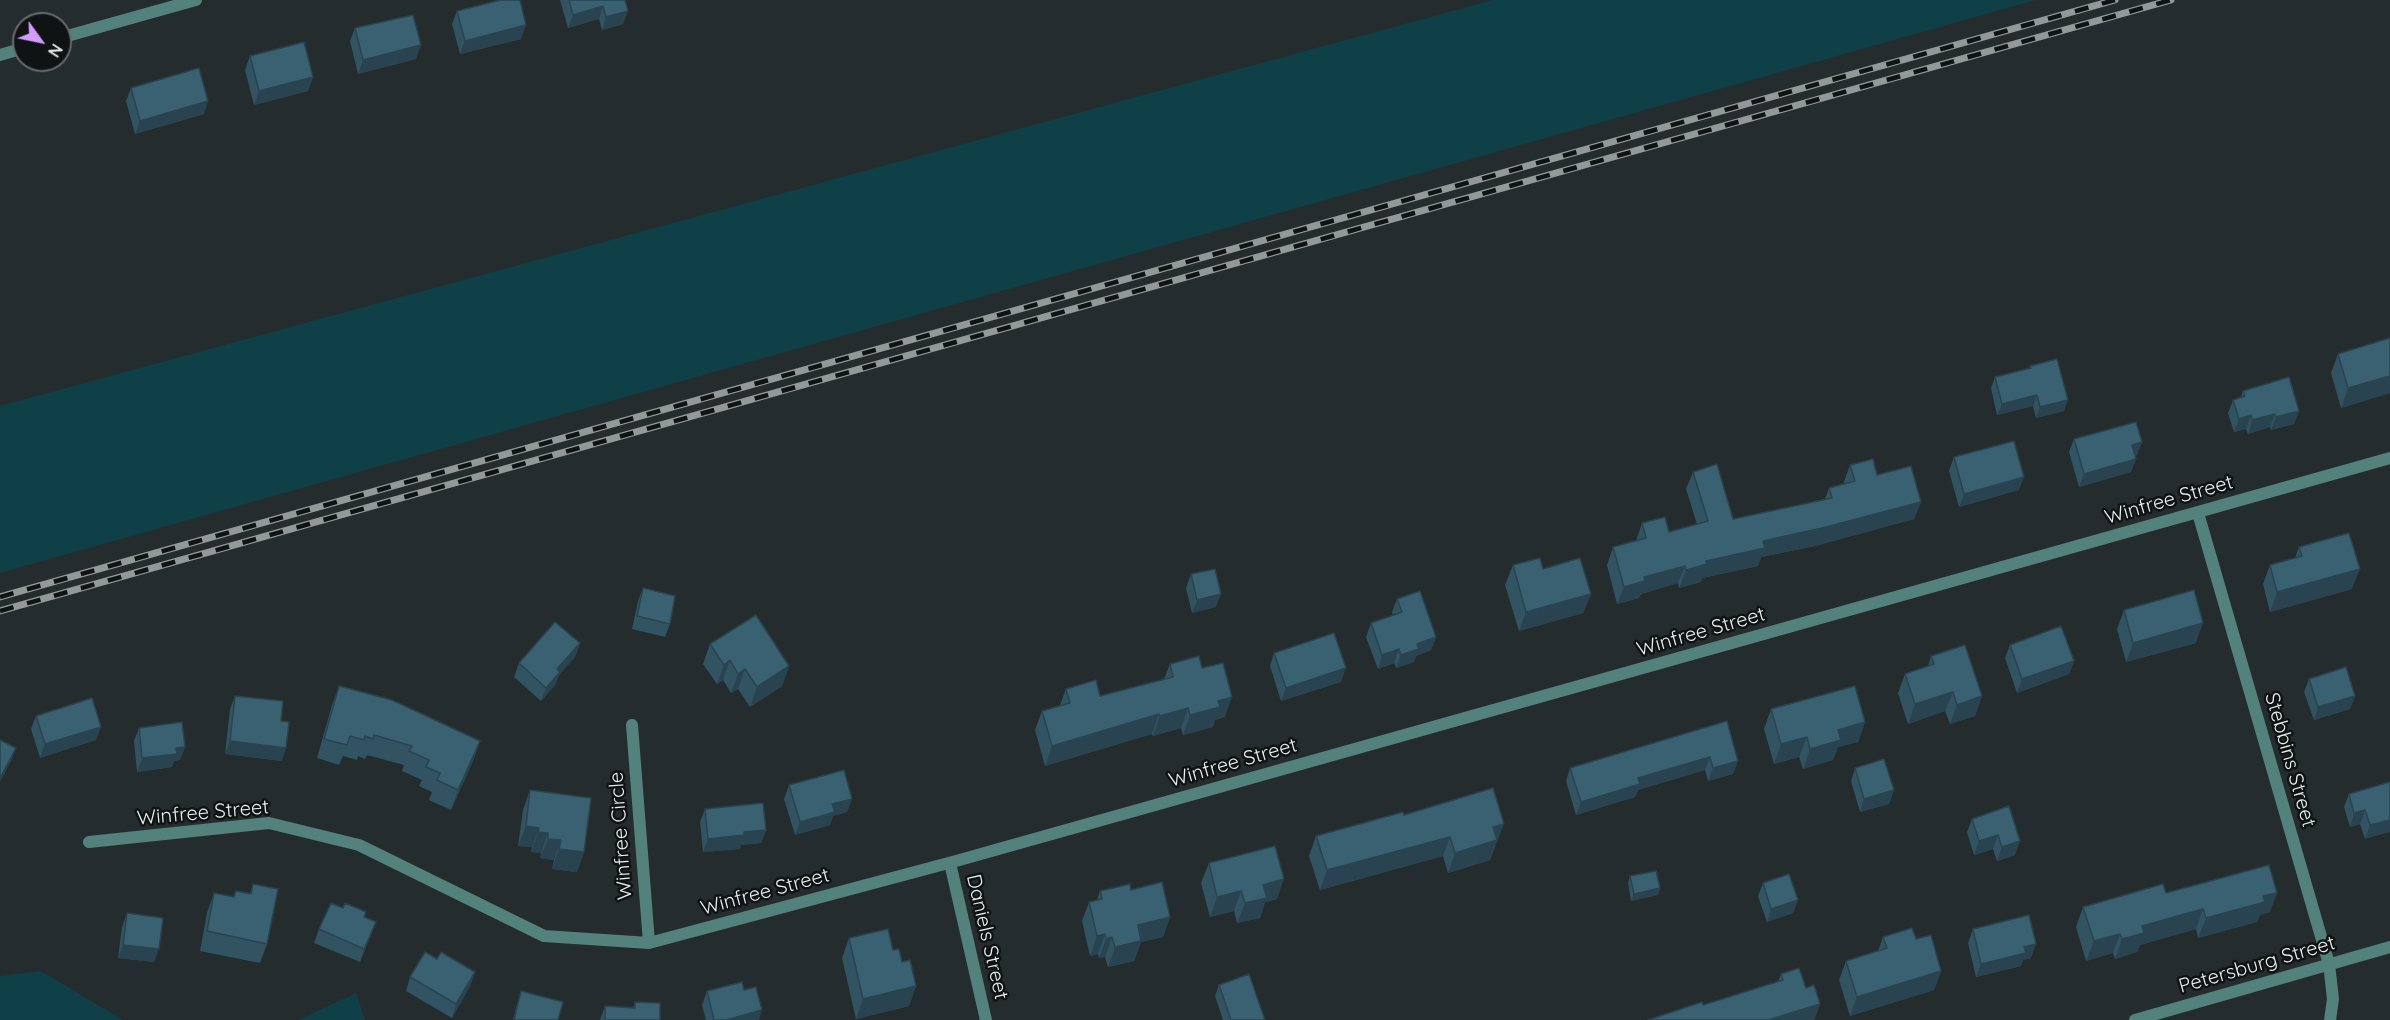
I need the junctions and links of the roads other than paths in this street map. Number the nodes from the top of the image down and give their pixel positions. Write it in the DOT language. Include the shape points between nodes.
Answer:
graph roads {
  1 [pos="196,0"];
  2 [pos="72,35"];
  3 [pos="2390,459"];
  4 [pos="2198,513"];
  5 [pos="632,725"];
  6 [pos="89,842"];
  7 [pos="950,863"];
  8 [pos="649,943"];
  9 [pos="2390,947"];
  10 [pos="2329,964"];
  11 [pos="986,1020"];
  12 [pos="2136,1020"];
  13 [pos="2330,1020"];
  1 -- 2 [label="street"];
  3 -- 4 [label="street, Winfree Street"];
  4 -- 7 [label="street, Winfree Street"];
  4 -- 10 [label="street, Stebbins Street"];
  5 -- 8 [label="street, Winfree Circle"];
  6 -- 8 [label="street, Winfree Street" via="269,823 359,845 544,936"];
  7 -- 8 [label="street, Winfree Street"];
  7 -- 11 [label="street, Daniels Street"];
  9 -- 10 [label="street, Petersburg Street"];
  10 -- 12 [label="street, Petersburg Street"];
  10 -- 13 [label="street, Stebbins Street" via="2333,999"];
}
